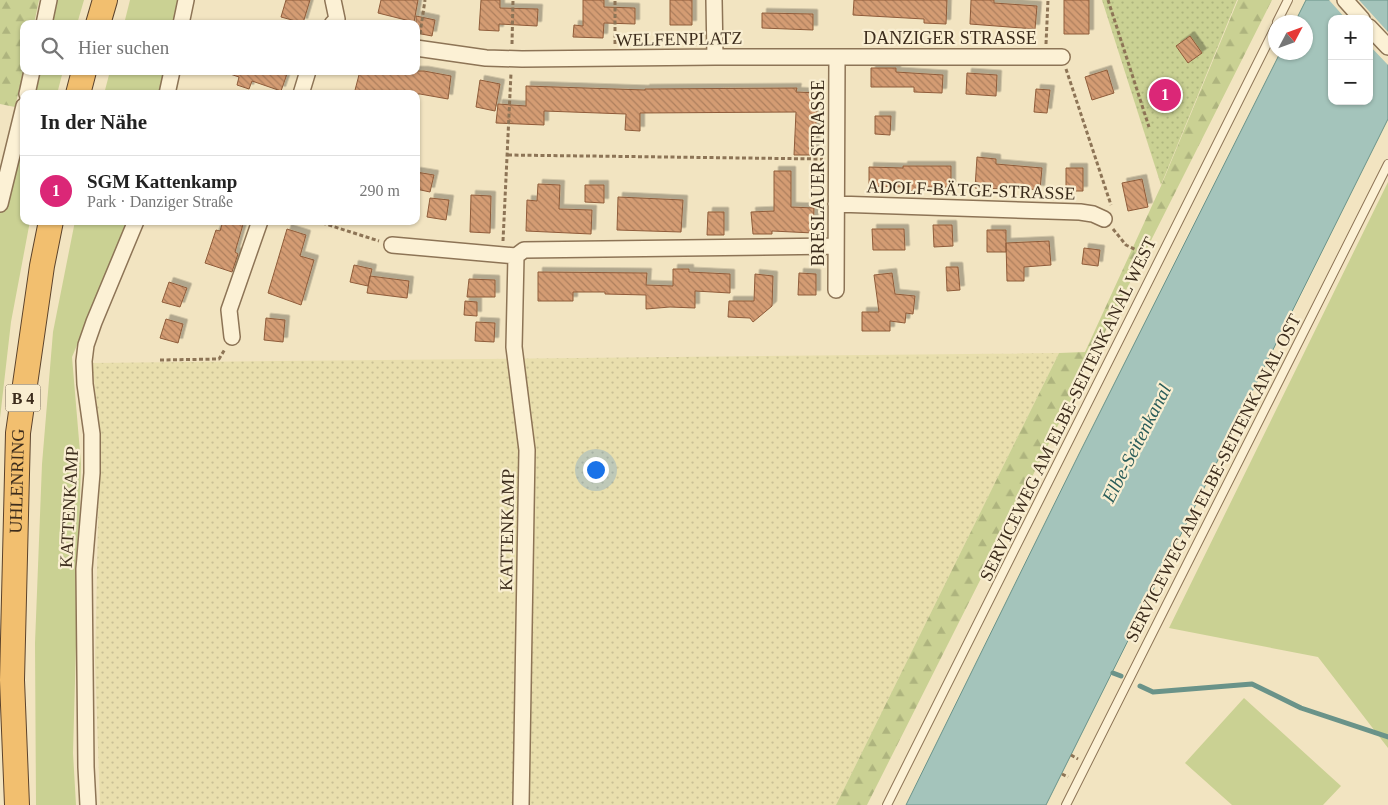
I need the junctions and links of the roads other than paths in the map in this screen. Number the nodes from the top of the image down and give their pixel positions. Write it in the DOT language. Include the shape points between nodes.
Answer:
graph roads {
  1 [pos="50,0"];
  2 [pos="105,0"];
  3 [pos="186,0"];
  4 [pos="334,0"];
  5 [pos="714,0"];
  6 [pos="1288,0"];
  7 [pos="1345,0"];
  8 [pos="1280,15"];
  9 [pos="1358,15"];
  10 [pos="45,20"];
  11 [pos="99,20"];
  12 [pos="182,20"];
  13 [pos="337,20"];
  14 [pos="1373,31"];
  15 [pos="1268,40"];
  16 [pos="1388,47"];
  17 [pos="420,48"];
  18 [pos="715,57"];
  19 [pos="837,57"];
  20 [pos="1062,57"];
  21 [pos="31,75"];
  22 [pos="83,75"];
  23 [pos="171,75"];
  24 [pos="307,75"];
  25 [pos="28,90"];
  26 [pos="79,90"];
  27 [pos="168,90"];
  28 [pos="302,90"];
  29 [pos="20,122"];
  30 [pos="1388,164"];
  31 [pos="0,204"];
  32 [pos="836,204"];
  33 [pos="1104,219"];
  34 [pos="51,225"];
  35 [pos="134,225"];
  36 [pos="259,225"];
  37 [pos="392,245"];
  38 [pos="836,246"];
  39 [pos="509,255"];
  40 [pos="836,290"];
  41 [pos="232,337"];
  42 [pos="17,805"];
  43 [pos="88,805"];
  44 [pos="521,805"];
  45 [pos="887,805"];
  46 [pos="1066,805"];
  1 -- 10 [label="street"];
  2 -- 11 [label="highway"];
  3 -- 12 [label="street"];
  4 -- 13 [label="street"];
  5 -- 18 [label="street"];
  6 -- 8 [label="lane, SERVICEWEG AM ELBE-SEITENKANAL WEST"];
  7 -- 9 [label="street"];
  14 -- 16 [label="street"];
  15 -- 45 [label="lane, SERVICEWEG AM ELBE-SEITENKANAL WEST"];
  17 -- 18 [label="street, WELFENPLATZ" via="465,56 517,59"];
  18 -- 19 [label="street, WELFENPLATZ"];
  19 -- 20 [label="street, DANZIGER STRASSE"];
  19 -- 32 [label="street, BRESLAUER STRASSE"];
  21 -- 25 [label="street"];
  22 -- 26 [label="highway"];
  23 -- 27 [label="street"];
  24 -- 28 [label="street"];
  29 -- 31 [label="street"];
  30 -- 46 [label="lane, SERVICEWEG AM ELBE-SEITENKANAL OST"];
  32 -- 33 [label="street, ADOLF-BÄTGE-STRASSE" via="1080,212"];
  32 -- 38 [label="street, BRESLAUER STRASSE"];
  34 -- 42 [label="highway, UHLENRING / B 4" via="42,266 18,433 12,680"];
  35 -- 43 [label="street, KATTENKAMP" via="94,322 84,361 92,434 84,569"];
  36 -- 41 [label="street" via="229,310"];
  37 -- 39 [label="street"];
  38 -- 39 [label="street" via="524,250"];
  38 -- 40 [label="street, BRESLAUER STRASSE"];
  39 -- 44 [label="street, KATTENKAMP" via="514,347 528,450"];
}
